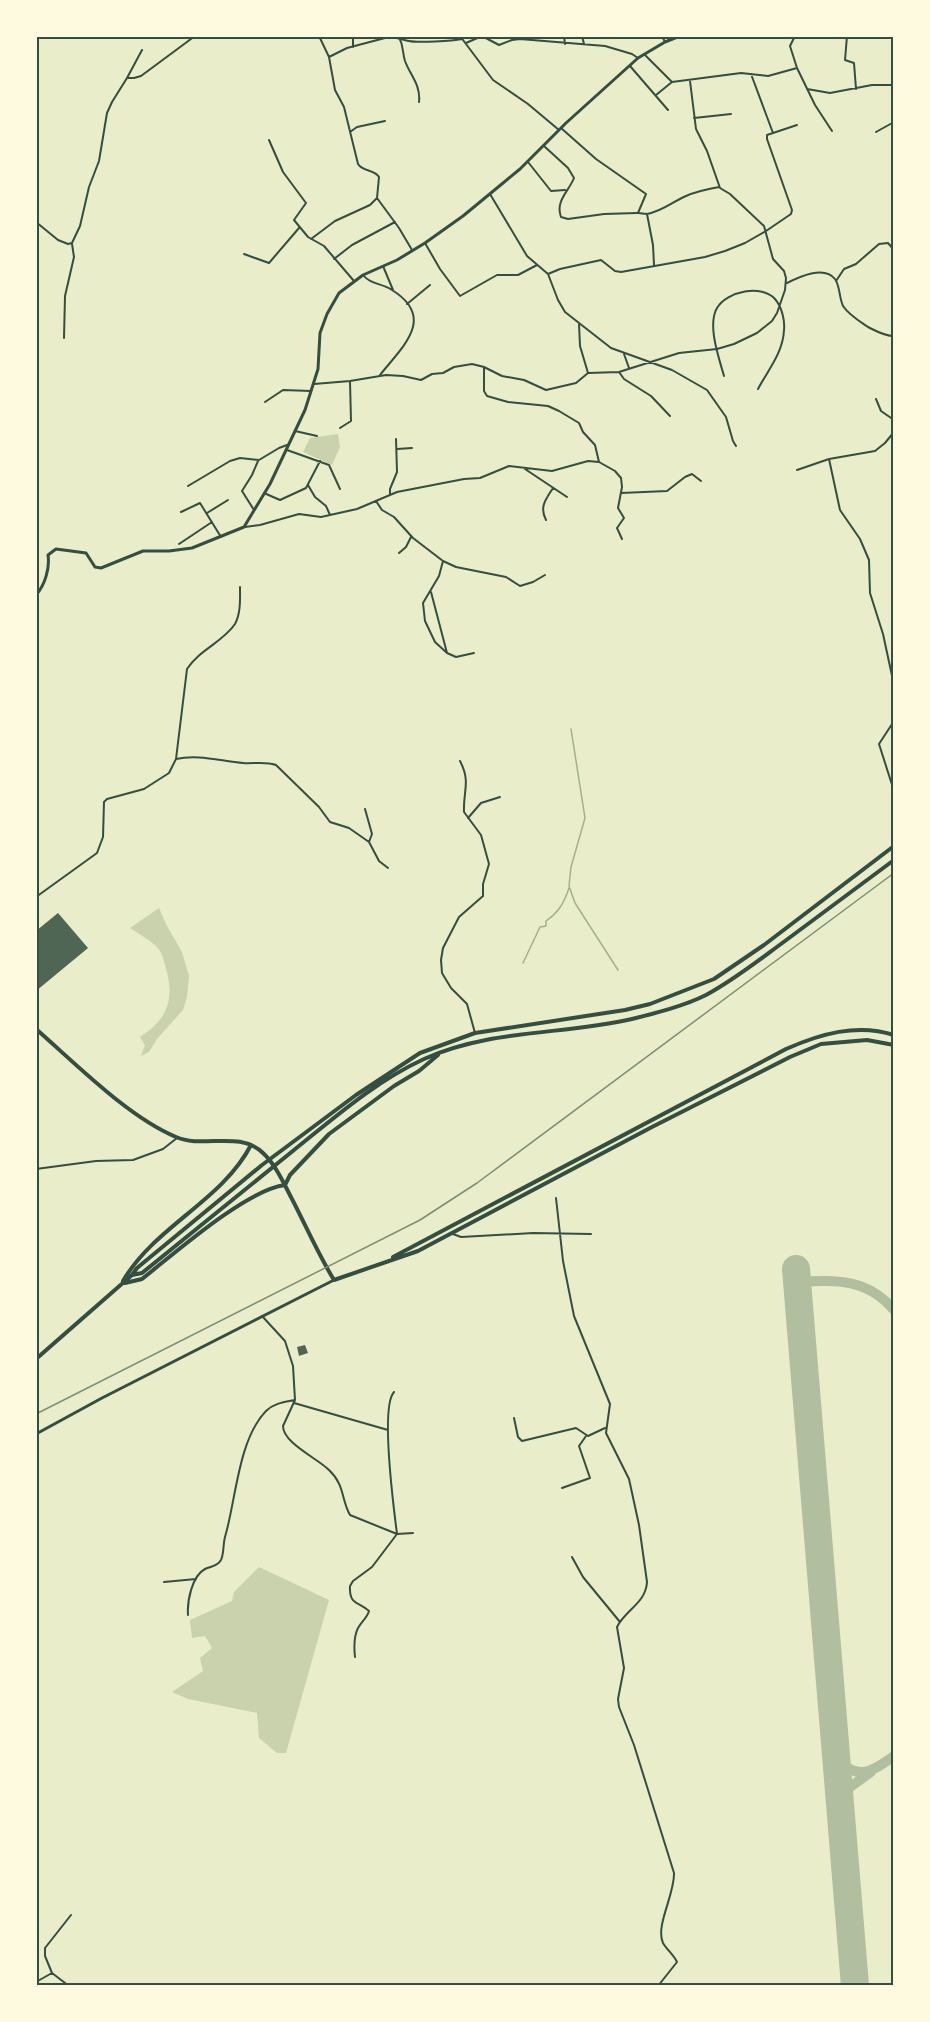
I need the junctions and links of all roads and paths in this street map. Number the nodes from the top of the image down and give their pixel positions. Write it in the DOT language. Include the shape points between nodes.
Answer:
graph roads {
  1 [pos="195,36"];
  2 [pos="319,36"];
  3 [pos="353,36"];
  4 [pos="564,36"];
  5 [pos="582,36"];
  6 [pos="662,36"];
  7 [pos="680,36"];
  8 [pos="795,36"];
  9 [pos="847,36"];
  10 [pos="385,37"];
  11 [pos="399,38"];
  12 [pos="461,38"];
  13 [pos="512,38"];
  14 [pos="410,41"];
  15 [pos="664,42"];
  16 [pos="465,43"];
  17 [pos="565,44"];
  18 [pos="584,44"];
  19 [pos="404,46"];
  20 [pos="353,47"];
  21 [pos="142,50"];
  22 [pos="644,54"];
  23 [pos="329,57"];
  24 [pos="638,58"];
  25 [pos="630,66"];
  26 [pos="797,68"];
  27 [pos="751,74"];
  28 [pos="127,78"];
  29 [pos="690,81"];
  30 [pos="672,82"];
  31 [pos="894,84"];
  32 [pos="807,89"];
  33 [pos="856,89"];
  34 [pos="656,95"];
  35 [pos="419,102"];
  36 [pos="668,110"];
  37 [pos="731,114"];
  38 [pos="694,118"];
  39 [pos="385,121"];
  40 [pos="894,122"];
  41 [pos="797,125"];
  42 [pos="560,129"];
  43 [pos="832,131"];
  44 [pos="350,132"];
  45 [pos="876,132"];
  46 [pos="773,133"];
  47 [pos="268,140"];
  48 [pos="544,146"];
  49 [pos="528,162"];
  50 [pos="719,187"];
  51 [pos="566,190"];
  52 [pos="490,194"];
  53 [pos="377,198"];
  54 [pos="638,213"];
  55 [pos="647,214"];
  56 [pos="36,222"];
  57 [pos="395,222"];
  58 [pos="299,228"];
  59 [pos="766,231"];
  60 [pos="311,239"];
  61 [pos="72,243"];
  62 [pos="425,243"];
  63 [pos="412,250"];
  64 [pos="894,250"];
  65 [pos="244,254"];
  66 [pos="334,259"];
  67 [pos="537,265"];
  68 [pos="383,266"];
  69 [pos="654,266"];
  70 [pos="548,274"];
  71 [pos="363,275"];
  72 [pos="354,281"];
  73 [pos="836,281"];
  74 [pos="787,283"];
  75 [pos="430,285"];
  76 [pos="393,290"];
  77 [pos="407,304"];
  78 [pos="779,307"];
  79 [pos="579,324"];
  80 [pos="894,336"];
  81 [pos="64,338"];
  82 [pos="717,349"];
  83 [pos="624,354"];
  84 [pos="649,363"];
  85 [pos="484,367"];
  86 [pos="629,369"];
  87 [pos="619,372"];
  88 [pos="588,373"];
  89 [pos="379,375"];
  90 [pos="724,376"];
  91 [pos="350,381"];
  92 [pos="314,384"];
  93 [pos="758,389"];
  94 [pos="311,391"];
  95 [pos="876,399"];
  96 [pos="265,402"];
  97 [pos="670,416"];
  98 [pos="894,420"];
  99 [pos="340,428"];
  100 [pos="296,431"];
  101 [pos="894,432"];
  102 [pos="317,436"];
  103 [pos="396,439"];
  104 [pos="289,445"];
  105 [pos="736,446"];
  106 [pos="412,448"];
  107 [pos="396,449"];
  108 [pos="287,450"];
  109 [pos="829,459"];
  110 [pos="258,460"];
  111 [pos="320,461"];
  112 [pos="599,462"];
  113 [pos="525,469"];
  114 [pos="797,470"];
  115 [pos="701,481"];
  116 [pos="308,485"];
  117 [pos="188,486"];
  118 [pos="553,488"];
  119 [pos="340,489"];
  120 [pos="621,493"];
  121 [pos="264,494"];
  122 [pos="390,494"];
  123 [pos="567,497"];
  124 [pos="228,500"];
  125 [pos="376,501"];
  126 [pos="254,510"];
  127 [pos="181,512"];
  128 [pos="207,513"];
  129 [pos="330,515"];
  130 [pos="546,520"];
  131 [pos="212,522"];
  132 [pos="244,527"];
  133 [pos="411,536"];
  134 [pos="220,537"];
  135 [pos="622,539"];
  136 [pos="178,544"];
  137 [pos="399,554"];
  138 [pos="443,561"];
  139 [pos="545,575"];
  140 [pos="240,587"];
  141 [pos="431,592"];
  142 [pos="36,596"];
  143 [pos="474,653"];
  144 [pos="447,654"];
  145 [pos="894,685"];
  146 [pos="894,721"];
  147 [pos="176,759"];
  148 [pos="460,761"];
  149 [pos="894,791"];
  150 [pos="500,797"];
  151 [pos="364,809"];
  152 [pos="468,818"];
  153 [pos="369,842"];
  154 [pos="894,846"];
  155 [pos="894,860"];
  156 [pos="388,868"];
  157 [pos="36,897"];
  158 [pos="36,1029"];
  159 [pos="475,1033"];
  160 [pos="894,1035"];
  161 [pos="894,1045"];
  162 [pos="786,1049"];
  163 [pos="440,1053"];
  164 [pos="790,1057"];
  165 [pos="334,1115"];
  166 [pos="177,1138"];
  167 [pos="251,1145"];
  168 [pos="36,1169"];
  169 [pos="285,1185"];
  170 [pos="556,1198"];
  171 [pos="451,1232"];
  172 [pos="561,1233"];
  173 [pos="591,1234"];
  174 [pos="382,1263"];
  175 [pos="334,1280"];
  176 [pos="122,1284"];
  177 [pos="262,1316"];
  178 [pos="36,1359"];
  179 [pos="394,1392"];
  180 [pos="295,1401"];
  181 [pos="514,1419"];
  182 [pos="605,1428"];
  183 [pos="388,1430"];
  184 [pos="36,1434"];
  185 [pos="587,1436"];
  186 [pos="562,1488"];
  187 [pos="413,1533"];
  188 [pos="396,1534"];
  189 [pos="572,1557"];
  190 [pos="196,1579"];
  191 [pos="164,1582"];
  192 [pos="188,1615"];
  193 [pos="620,1622"];
  194 [pos="355,1657"];
  195 [pos="71,1915"];
  196 [pos="52,1973"];
  197 [pos="36,1982"];
  198 [pos="69,1986"];
  199 [pos="658,1986"];
  1 -- 28 [label="street" via="141,75"];
  2 -- 23 [label="street"];
  3 -- 20 [label="street"];
  4 -- 17 [label="street"];
  5 -- 18 [label="street"];
  6 -- 15 [label="street"];
  7 -- 15 [label="street"];
  8 -- 26 [label="street" via="790,46"];
  9 -- 33 [label="street" via="845,60 854,63"];
  10 -- 11 [label="street"];
  10 -- 20 [label="street"];
  11 -- 14 [label="street"];
  11 -- 19 [label="street"];
  12 -- 14 [label="street"];
  12 -- 16 [label="street"];
  13 -- 16 [label="street" via="498,45 482,36"];
  13 -- 17 [label="street"];
  14 -- 19 [label="street"];
  15 -- 22 [label="street"];
  16 -- 42 [label="street" via="493,80"];
  17 -- 18 [label="street"];
  18 -- 24 [label="street" via="609,46"];
  19 -- 35 [label="street" via="404,57 419,90"];
  20 -- 23 [label="street"];
  21 -- 28 [label="street"];
  22 -- 24 [label="street"];
  22 -- 30 [label="street"];
  23 -- 44 [label="street" via="335,90"];
  24 -- 25 [label="street"];
  25 -- 34 [label="street"];
  25 -- 42 [label="street"];
  26 -- 27 [label="street" via="768,76"];
  26 -- 32 [label="street"];
  27 -- 29 [label="street"];
  27 -- 46 [label="street"];
  28 -- 61 [label="street" via="107,113 99,161"];
  29 -- 30 [label="street"];
  29 -- 38 [label="street"];
  30 -- 34 [label="street"];
  31 -- 33 [label="street"];
  32 -- 33 [label="street" via="826,93"];
  32 -- 43 [label="street"];
  34 -- 36 [label="street"];
  37 -- 38 [label="street"];
  38 -- 50 [label="street"];
  39 -- 44 [label="street"];
  40 -- 45 [label="street"];
  41 -- 46 [label="street"];
  42 -- 48 [label="street"];
  42 -- 54 [label="street" via="646,194"];
  44 -- 53 [label="street" via="359,166 379,175"];
  46 -- 59 [label="street" via="767,139 792,209 791,214"];
  47 -- 58 [label="street" via="283,172 306,203 293,218"];
  48 -- 49 [label="street"];
  48 -- 51 [label="street" via="574,177"];
  49 -- 51 [label="street" via="551,191"];
  49 -- 52 [label="street"];
  50 -- 55 [label="street" via="699,191"];
  50 -- 59 [label="street" via="756,217"];
  51 -- 54 [label="street" via="559,211 564,218"];
  52 -- 62 [label="street"];
  52 -- 67 [label="street" via="527,256"];
  53 -- 57 [label="street"];
  53 -- 60 [label="street"];
  54 -- 55 [label="street"];
  55 -- 69 [label="street"];
  56 -- 61 [label="street" via="58,240"];
  57 -- 63 [label="street"];
  57 -- 66 [label="street"];
  58 -- 60 [label="street"];
  58 -- 65 [label="street" via="269,262"];
  59 -- 69 [label="street" via="745,243 705,256"];
  59 -- 74 [label="street" via="773,259 784,271"];
  60 -- 66 [label="street" via="322,244"];
  61 -- 81 [label="street" via="74,257 65,296"];
  62 -- 63 [label="street"];
  62 -- 67 [label="street" via="459,296 497,275 521,274"];
  63 -- 68 [label="street"];
  64 -- 73 [label="street" via="888,243 879,244 856,264 843,269"];
  66 -- 72 [label="street"];
  67 -- 70 [label="street"];
  68 -- 71 [label="street"];
  68 -- 76 [label="street"];
  69 -- 70 [label="street" via="619,272 601,260"];
  70 -- 79 [label="street" via="563,310"];
  71 -- 72 [label="street"];
  71 -- 76 [label="street"];
  72 -- 92 [label="street" via="339,293 327,314 319,336"];
  73 -- 74 [label="street" via="828,274 817,273"];
  73 -- 80 [label="street" via="849,313 875,331"];
  74 -- 78 [label="street"];
  75 -- 77 [label="street"];
  76 -- 77 [label="street"];
  77 -- 89 [label="street" via="414,317 409,339"];
  78 -- 82 [label="street" via="772,321 757,333"];
  78 -- 82 [label="street" via="767,293 727,297 715,315"];
  78 -- 93 [label="street" via="783,341"];
  79 -- 83 [label="street"];
  79 -- 88 [label="street"];
  82 -- 84 [label="street" via="679,353"];
  82 -- 90 [label="street"];
  83 -- 84 [label="street"];
  83 -- 86 [label="street"];
  84 -- 86 [label="street"];
  84 -- 105 [label="street" via="672,370 707,390 726,417"];
  85 -- 88 [label="street" via="546,390 576,382"];
  85 -- 89 [label="street" via="457,366 421,380"];
  85 -- 112 [label="street" via="487,396 560,411 579,423 595,445"];
  86 -- 87 [label="street"];
  87 -- 88 [label="street"];
  87 -- 97 [label="street"];
  89 -- 91 [label="street"];
  91 -- 92 [label="street"];
  91 -- 99 [label="street" via="351,421"];
  92 -- 94 [label="street"];
  94 -- 96 [label="street" via="284,390"];
  94 -- 100 [label="street"];
  95 -- 98 [label="street" via="881,411"];
  100 -- 102 [label="street"];
  100 -- 104 [label="street"];
  101 -- 109 [label="street" via="875,451"];
  103 -- 107 [label="street"];
  104 -- 108 [label="street"];
  104 -- 110 [label="street"];
  106 -- 107 [label="street"];
  107 -- 122 [label="street" via="397,472"];
  108 -- 111 [label="street"];
  108 -- 121 [label="street"];
  109 -- 114 [label="street"];
  109 -- 145 [label="street" via="840,510 869,560 870,593"];
  110 -- 117 [label="street" via="230,461"];
  110 -- 126 [label="street" via="242,490"];
  111 -- 116 [label="street"];
  111 -- 119 [label="street" via="330,466"];
  112 -- 113 [label="street" via="588,461 552,471"];
  112 -- 120 [label="street" via="618,475"];
  113 -- 118 [label="street"];
  113 -- 122 [label="street" via="509,466 480,478"];
  115 -- 120 [label="street" via="692,474 667,491"];
  116 -- 121 [label="street" via="280,500"];
  116 -- 129 [label="street"];
  118 -- 123 [label="street"];
  118 -- 130 [label="street" via="543,505"];
  120 -- 135 [label="street" via="618,508 624,518 616,528"];
  121 -- 126 [label="street"];
  122 -- 125 [label="street"];
  124 -- 128 [label="street"];
  125 -- 129 [label="street"];
  125 -- 133 [label="street"];
  126 -- 132 [label="street"];
  127 -- 128 [label="street" via="198,502"];
  128 -- 131 [label="street"];
  129 -- 132 [label="street" via="299,514"];
  131 -- 134 [label="street"];
  131 -- 136 [label="street"];
  132 -- 134 [label="street"];
  133 -- 137 [label="street"];
  133 -- 138 [label="street"];
  134 -- 142 [label="street" via="183,550 143,550 97,568 86,553 56,549 49,553 42,588"];
  138 -- 139 [label="street" via="506,577 520,586"];
  138 -- 141 [label="street"];
  140 -- 147 [label="street" via="235,624 196,657 188,669"];
  141 -- 144 [label="street"];
  141 -- 144 [label="street" via="423,603 425,621 435,642"];
  143 -- 144 [label="street" via="456,657"];
  146 -- 149 [label="street" via="879,744"];
  147 -- 153 [label="street" via="198,757 272,764 320,807 330,822 349,828"];
  147 -- 157 [label="street" via="168,773 144,789 104,802 103,837 97,853"];
  148 -- 152 [label="street" via="466,775 464,810"];
  150 -- 152 [label="street" via="482,803"];
  151 -- 153 [label="street" via="372,834"];
  152 -- 159 [label="street" via="481,835 489,864 484,893 459,917 441,960 442,973 467,1004"];
  153 -- 156 [label="street" via="379,861"];
  154 -- 159 [label="main road" via="714,979 625,1010"];
  155 -- 163 [label="main road" via="748,968 705,995 624,1020 482,1040"];
  158 -- 166 [label="main road" via="121,1102"];
  159 -- 165 [label="main road" via="420,1053"];
  160 -- 162 [label="main road" via="841,1031"];
  161 -- 164 [label="main road" via="843,1041 821,1044"];
  162 -- 164 [label="main road"];
  162 -- 174 [label="main road"];
  163 -- 165 [label="main road" via="400,1072"];
  163 -- 169 [label="main road" via="329,1134"];
  164 -- 171 [label="main road"];
  165 -- 176 [label="main road" via="262,1165"];
  166 -- 167 [label="main road"];
  166 -- 168 [label="street" via="163,1149 133,1160"];
  167 -- 169 [label="main road" via="264,1154"];
  167 -- 176 [label="main road" via="211,1194 138,1259"];
  169 -- 175 [label="main road"];
  169 -- 176 [label="main road" via="245,1201 142,1279"];
  170 -- 172 [label="street"];
  171 -- 172 [label="street" via="461,1237"];
  171 -- 174 [label="main road" via="418,1251"];
  172 -- 173 [label="street"];
  172 -- 182 [label="street" via="574,1316 610,1404"];
  174 -- 175 [label="main road"];
  175 -- 177 [label="street"];
  176 -- 178 [label="main road"];
  177 -- 180 [label="street" via="288,1347"];
  177 -- 184 [label="street"];
  179 -- 183 [label="street" via="388,1405"];
  180 -- 183 [label="street"];
  180 -- 188 [label="street" via="283,1426 287,1438 337,1479 350,1515"];
  180 -- 190 [label="street" via="272,1406 253,1430 241,1463 222,1558"];
  181 -- 185 [label="street" via="520,1440 575,1428"];
  182 -- 185 [label="street"];
  182 -- 193 [label="street" via="629,1479 647,1582 640,1600"];
  183 -- 188 [label="street"];
  185 -- 186 [label="street" via="579,1446 590,1478"];
  187 -- 188 [label="street"];
  188 -- 194 [label="street" via="372,1567 350,1586 355,1603 369,1613 357,1630"];
  189 -- 193 [label="street"];
  190 -- 191 [label="street"];
  190 -- 192 [label="street"];
  193 -- 199 [label="street" via="617,1627 624,1668 618,1699 674,1873 661,1936 677,1962"];
  195 -- 196 [label="street" via="45,1948"];
  196 -- 197 [label="street"];
  196 -- 198 [label="street"];
}
